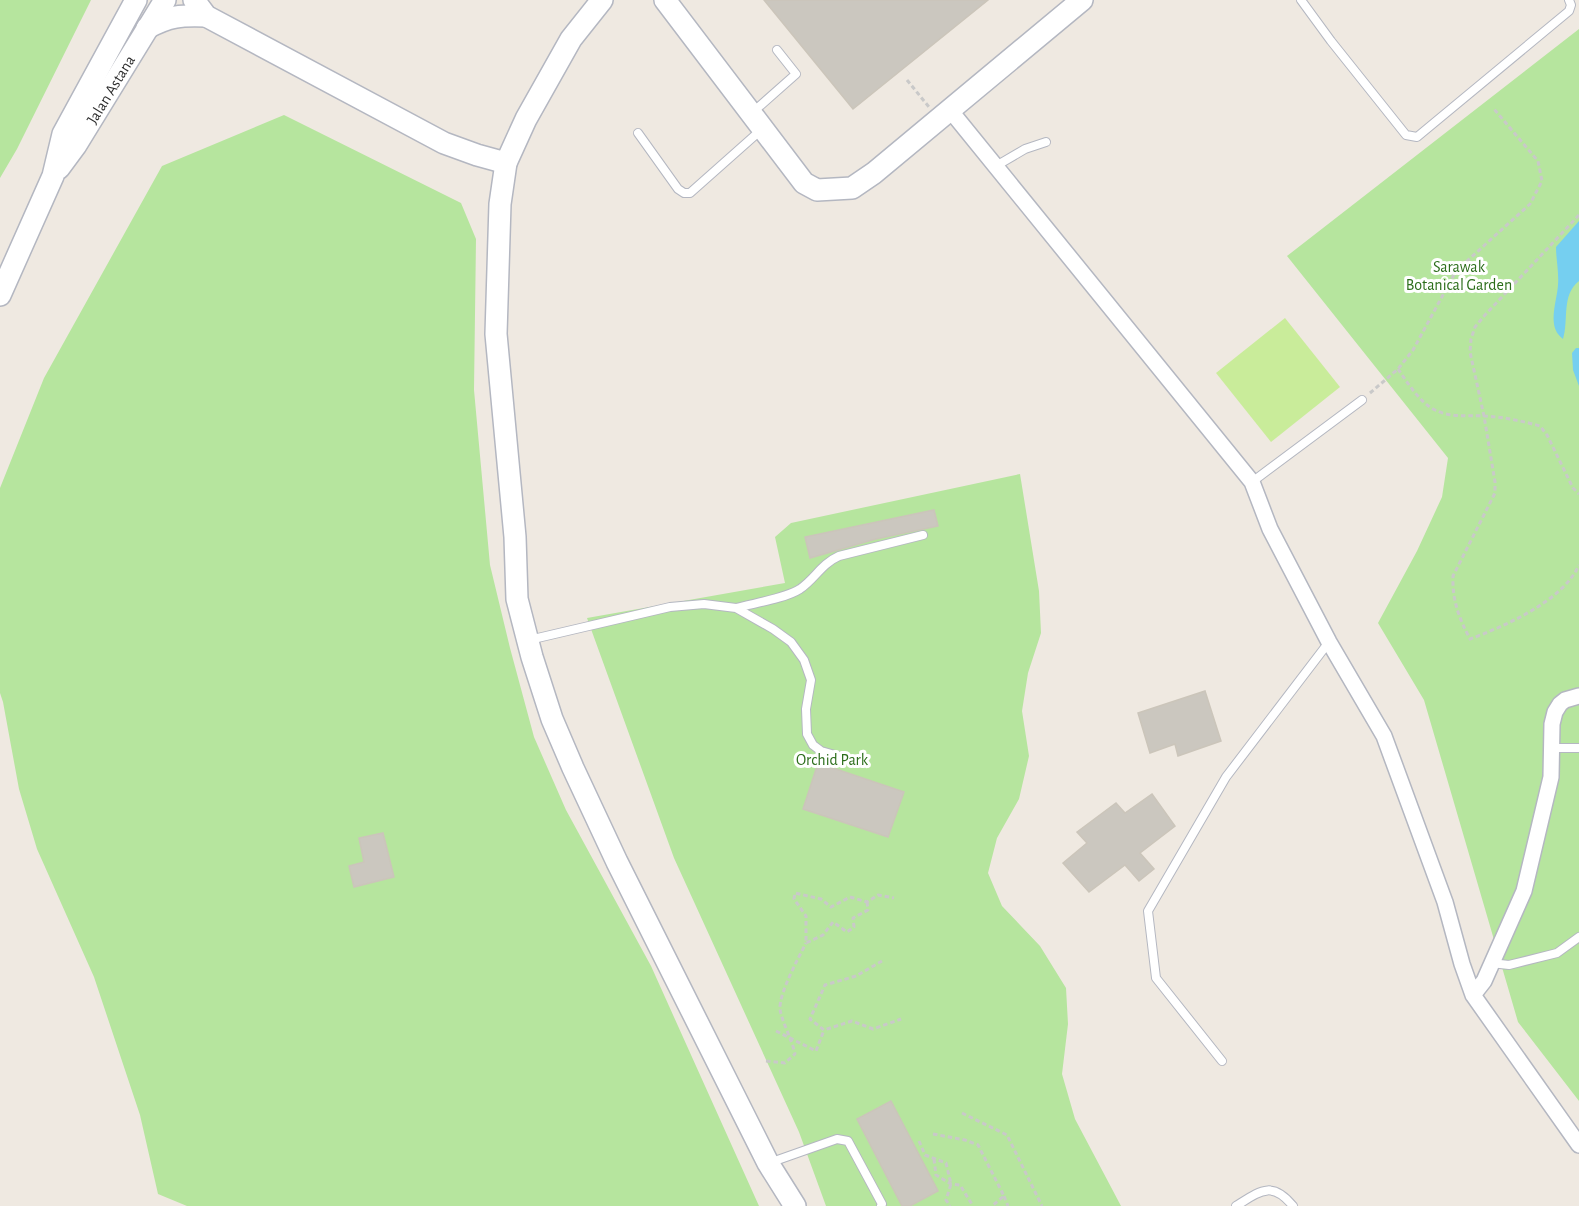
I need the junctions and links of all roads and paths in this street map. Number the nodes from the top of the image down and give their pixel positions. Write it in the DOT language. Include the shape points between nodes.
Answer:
graph roads {
  1 [pos="136,0"];
  2 [pos="165,0"];
  3 [pos="602,0"];
  4 [pos="665,0"];
  5 [pos="1082,0"];
  6 [pos="1301,0"];
  7 [pos="1569,0"];
  8 [pos="200,8"];
  9 [pos="147,28"];
  10 [pos="777,50"];
  11 [pos="907,80"];
  12 [pos="1494,109"];
  13 [pos="944,114"];
  14 [pos="757,121"];
  15 [pos="638,133"];
  16 [pos="1046,142"];
  17 [pos="506,163"];
  18 [pos="996,166"];
  19 [pos="53,176"];
  20 [pos="1579,215"];
  21 [pos="0,295"];
  22 [pos="1398,369"];
  23 [pos="1362,400"];
  24 [pos="1484,416"];
  25 [pos="1252,482"];
  26 [pos="1579,494"];
  27 [pos="923,535"];
  28 [pos="1579,565"];
  29 [pos="736,608"];
  30 [pos="528,640"];
  31 [pos="1329,642"];
  32 [pos="1579,696"];
  33 [pos="1553,748"];
  34 [pos="1579,748"];
  35 [pos="842,757"];
  36 [pos="894,898"];
  37 [pos="867,902"];
  38 [pos="1579,937"];
  39 [pos="806,943"];
  40 [pos="882,961"];
  41 [pos="1491,963"];
  42 [pos="1473,995"];
  43 [pos="901,1019"];
  44 [pos="824,1030"];
  45 [pos="776,1031"];
  46 [pos="792,1040"];
  47 [pos="766,1061"];
  48 [pos="1222,1061"];
  49 [pos="962,1113"];
  50 [pos="933,1134"];
  51 [pos="919,1141"];
  52 [pos="1579,1145"];
  53 [pos="934,1159"];
  54 [pos="768,1163"];
  55 [pos="951,1184"];
  56 [pos="1004,1196"];
  57 [pos="795,1206"];
  58 [pos="881,1206"];
  59 [pos="951,1206"];
  60 [pos="973,1206"];
  61 [pos="992,1206"];
  62 [pos="1008,1206"];
  63 [pos="1042,1206"];
  64 [pos="1236,1206"];
  65 [pos="1293,1206"];
  1 -- 19 [label="street, Jalan Astana" via="63,134"];
  2 -- 9 [label="street, Jalan Astana"];
  3 -- 17 [label="street" via="547,78"];
  4 -- 14 [label="street"];
  5 -- 13 [label="street"];
  6 -- 7 [label="lane" via="1406,135 1417,137 1569,11"];
  8 -- 9 [label="street"];
  8 -- 17 [label="street" via="444,143"];
  9 -- 19 [label="street, Jalan Astana"];
  10 -- 14 [label="lane" via="796,74"];
  11 -- 13 [label="path"];
  12 -- 22 [label="path" via="1534,154 1542,181 1530,204 1456,271 1413,350"];
  13 -- 14 [label="street" via="874,173 852,188 836,190 818,190 804,183"];
  13 -- 18 [label="street"];
  14 -- 15 [label="lane" via="690,193 678,189"];
  16 -- 18 [label="lane" via="1024,148"];
  17 -- 30 [label="street" via="500,204 495,334 515,537 517,599"];
  18 -- 25 [label="street"];
  19 -- 21 [label="street, Jalan Astana"];
  20 -- 24 [label="path" via="1475,327 1470,352"];
  22 -- 23 [label="path"];
  22 -- 24 [label="path" via="1434,410 1448,415"];
  23 -- 25 [label="lane"];
  24 -- 26 [label="path" via="1540,426"];
  24 -- 28 [label="path" via="1495,493 1453,576 1452,590 1470,639 1508,623 1552,596 1568,583"];
  25 -- 31 [label="street" via="1270,529"];
  27 -- 29 [label="lane" via="839,556 792,593"];
  29 -- 30 [label="lane" via="704,604 670,607"];
  29 -- 35 [label="lane" via="791,642 804,660 811,680 807,734 821,752"];
  30 -- 54 [label="street" via="552,720 616,862"];
  31 -- 42 [label="street" via="1384,736 1445,902"];
  31 -- 48 [label="lane" via="1226,777 1148,911 1156,978"];
  32 -- 33 [label="street" via="1565,700 1555,712"];
  33 -- 34 [label="lane"];
  33 -- 41 [label="street" via="1551,777 1524,891"];
  36 -- 37 [label="path" via="878,895"];
  37 -- 39 [label="path" via="868,910 853,918 854,927 847,932 833,922 823,935"];
  37 -- 39 [label="path" via="850,897 831,907 820,898 795,893 794,899 806,916"];
  38 -- 41 [label="lane" via="1557,953 1509,965"];
  39 -- 46 [label="path" via="790,972 780,1008"];
  40 -- 44 [label="path" via="856,976 825,985 810,1019"];
  41 -- 42 [label="street"];
  42 -- 52 [label="street"];
  43 -- 44 [label="path" via="873,1029 852,1021"];
  44 -- 46 [label="path" via="816,1051"];
  45 -- 46 [label="path"];
  46 -- 47 [label="path" via="795,1054 785,1063"];
  49 -- 63 [label="path" via="1007,1135"];
  50 -- 56 [label="path" via="978,1145"];
  51 -- 53 [label="path" via="925,1155"];
  53 -- 55 [label="path" via="936,1176"];
  53 -- 55 [label="path" via="946,1163"];
  54 -- 57 [label="street"];
  54 -- 58 [label="lane" via="843,1139 848,1141"];
  55 -- 59 [label="path" via="946,1200"];
  55 -- 60 [label="path" via="960,1185"];
  56 -- 61 [label="path"];
  56 -- 62 [label="path"];
  64 -- 65 [label="lane" via="1268,1189 1280,1192"];
}
